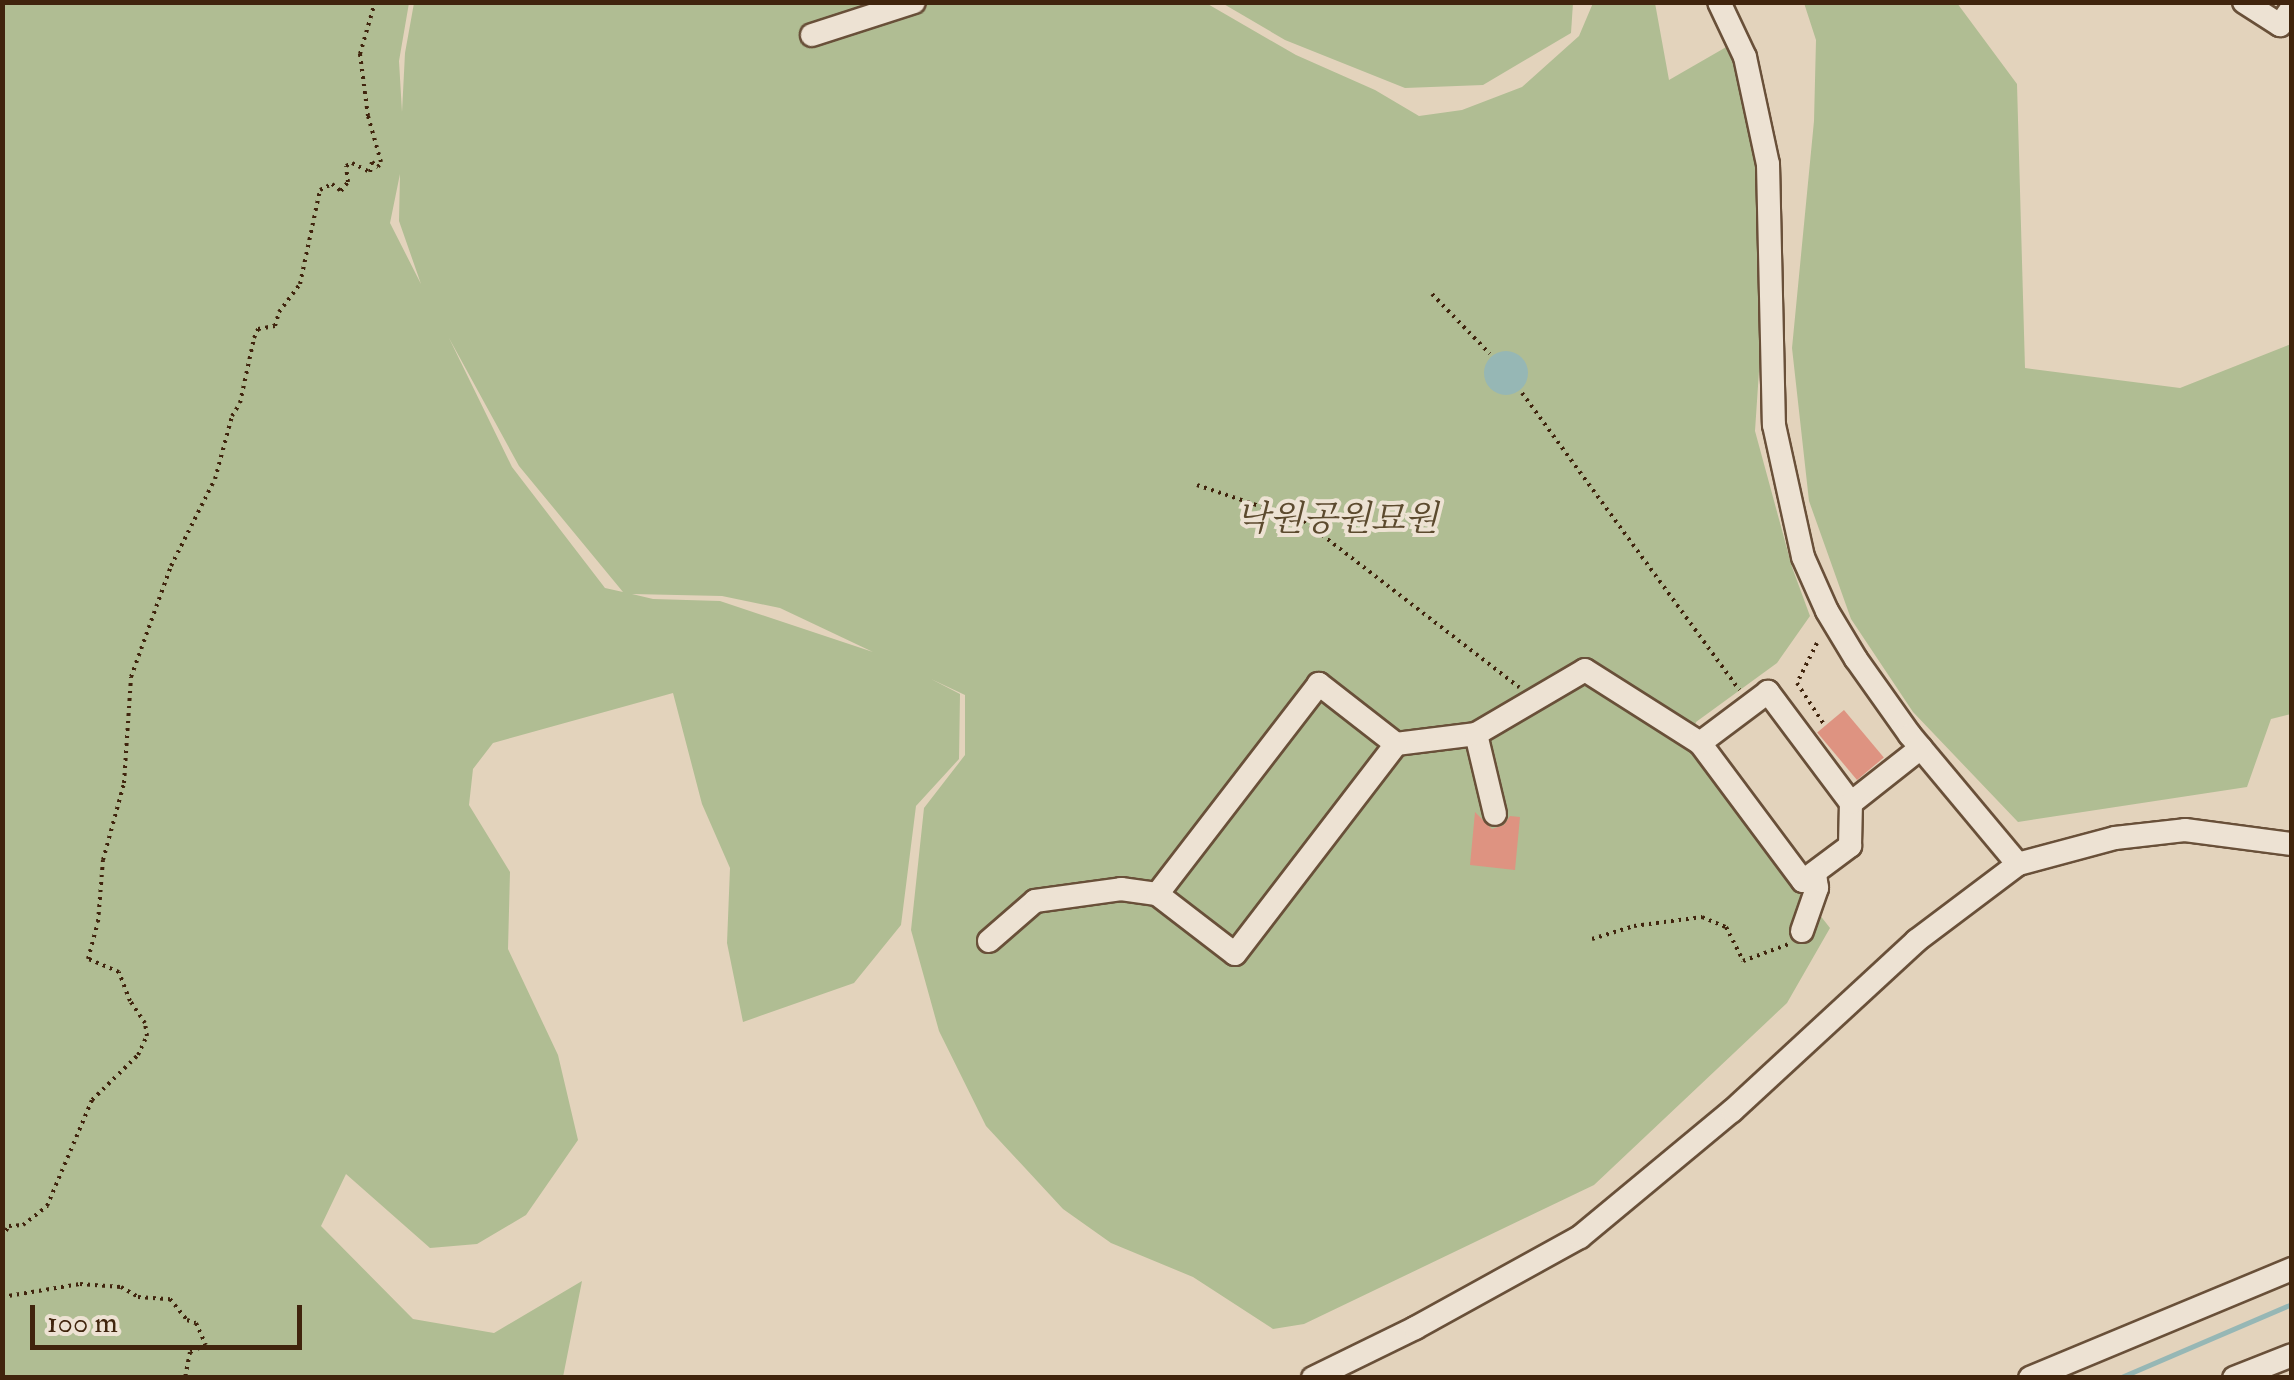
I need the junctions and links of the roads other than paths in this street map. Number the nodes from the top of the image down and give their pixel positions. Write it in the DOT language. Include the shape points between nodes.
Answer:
graph roads {
  1 [pos="914,2"];
  2 [pos="1719,2"];
  3 [pos="2244,2"];
  4 [pos="2292,8"];
  5 [pos="812,36"];
  6 [pos="1476,734"];
  7 [pos="1396,744"];
  8 [pos="1700,744"];
  9 [pos="1921,748"];
  10 [pos="1851,803"];
  11 [pos="1495,814"];
  12 [pos="2292,844"];
  13 [pos="2018,864"];
  14 [pos="1815,873"];
  15 [pos="1157,894"];
  16 [pos="1802,932"];
  17 [pos="990,941"];
  18 [pos="2292,1270"];
  19 [pos="2292,1355"];
  20 [pos="1313,1378"];
  21 [pos="2030,1378"];
  22 [pos="2234,1378"];
  1 -- 5 [label="street"];
  2 -- 9 [label="street" via="1745,57 1768,164 1774,424 1803,557 1827,611"];
  3 -- 4 [label="street" via="2280,25"];
  6 -- 7 [label="street"];
  6 -- 8 [label="street" via="1585,670"];
  6 -- 11 [label="street"];
  7 -- 15 [label="street" via="1319,684"];
  7 -- 15 [label="street" via="1235,954"];
  8 -- 10 [label="street" via="1768,692"];
  8 -- 14 [label="street" via="1803,882"];
  9 -- 10 [label="street"];
  9 -- 13 [label="street"];
  10 -- 14 [label="street" via="1850,846"];
  12 -- 13 [label="street" via="2185,830 2115,838"];
  13 -- 20 [label="street" via="1916,941 1732,1111 1580,1236"];
  14 -- 16 [label="street" via="1817,888"];
  15 -- 17 [label="street" via="1121,889 1034,901"];
  18 -- 21 [label="street"];
  19 -- 22 [label="street"];
}
